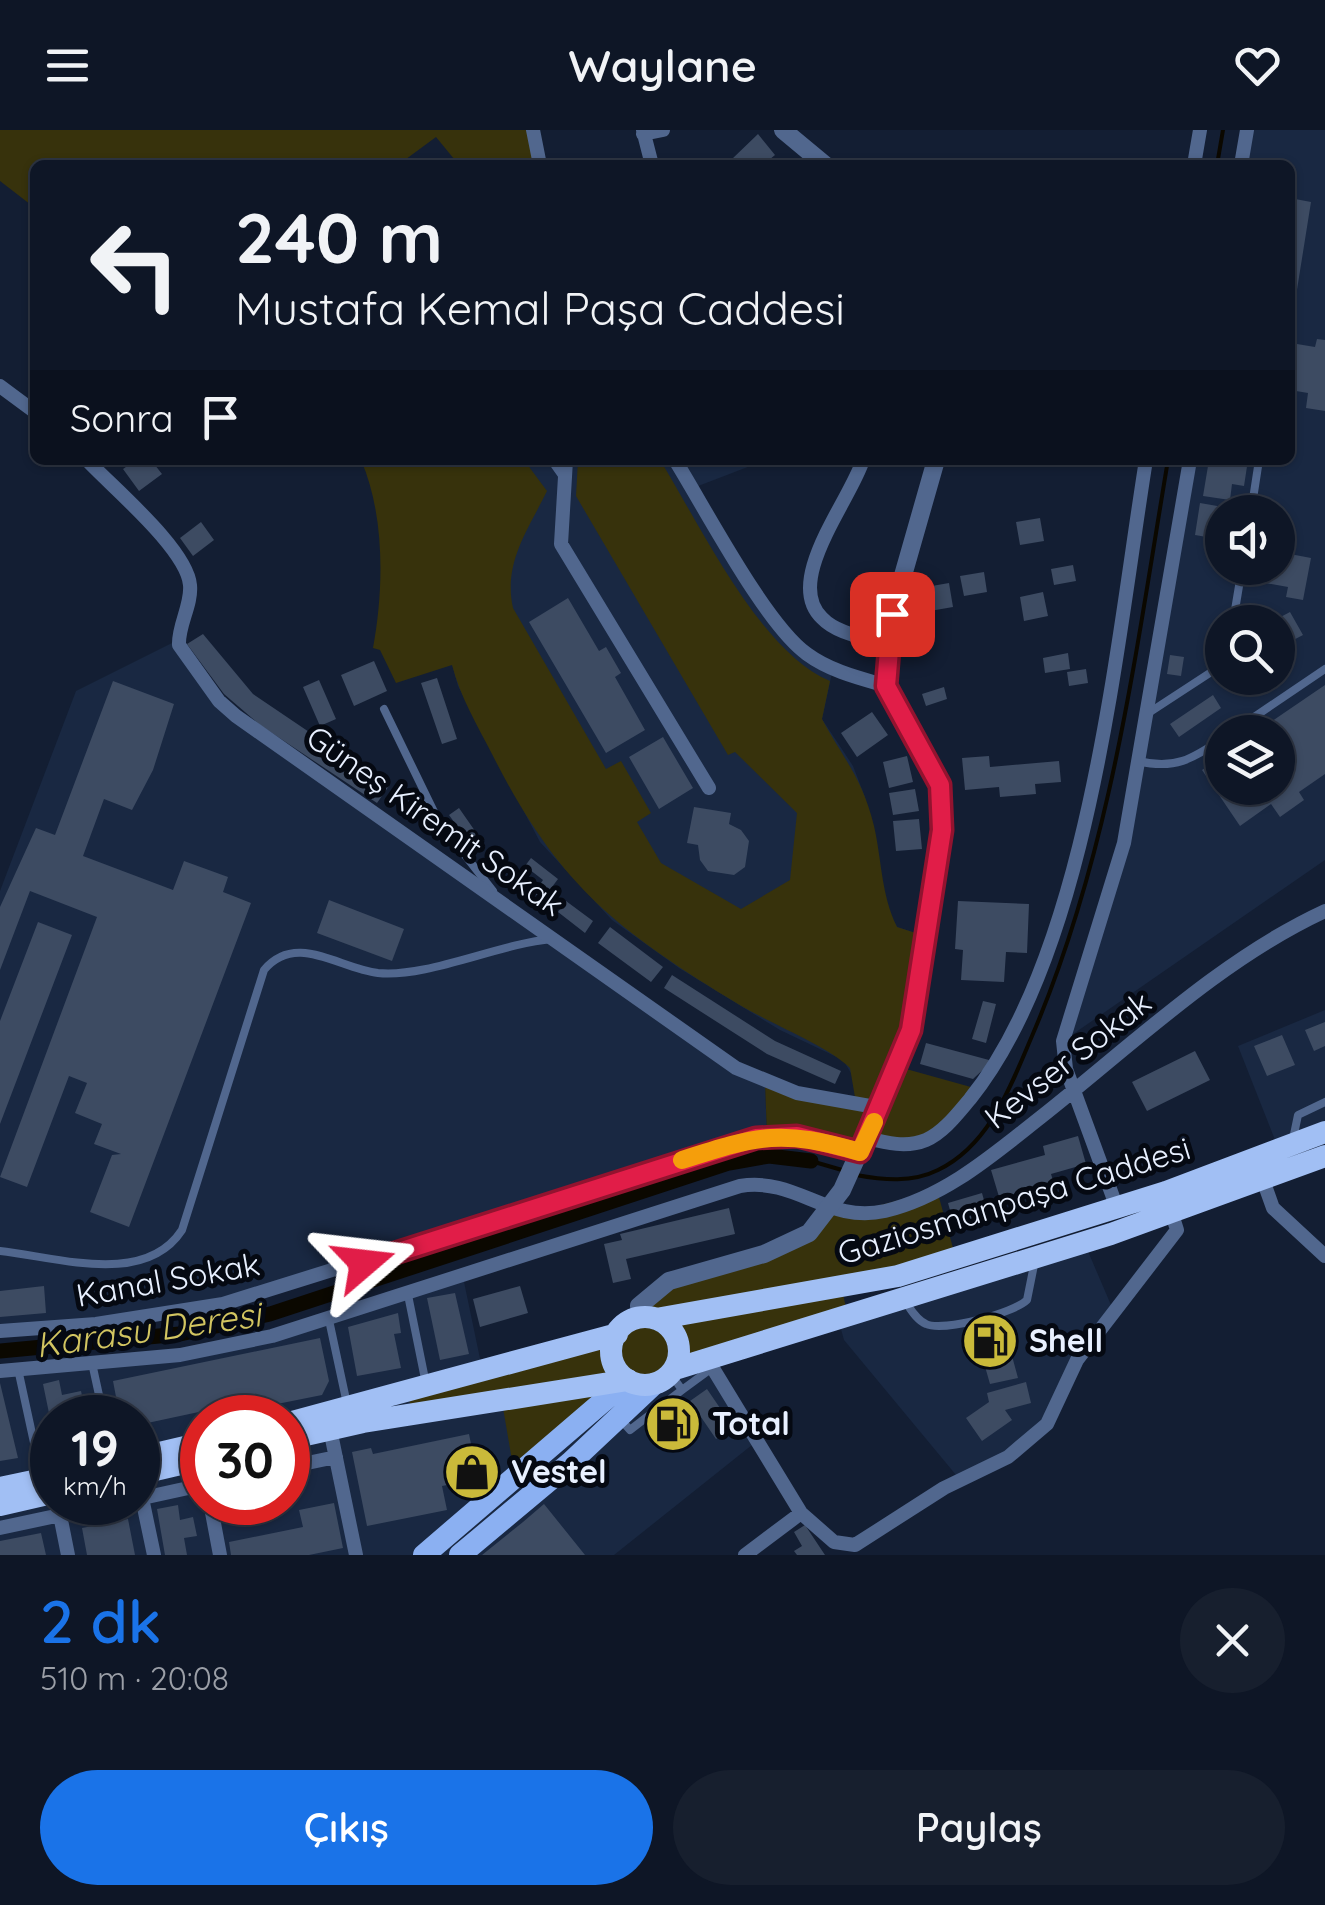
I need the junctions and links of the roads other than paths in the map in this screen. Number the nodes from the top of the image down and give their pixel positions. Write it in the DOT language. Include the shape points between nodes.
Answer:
graph roads {
  1 [pos="533,130"];
  2 [pos="663,130"];
  3 [pos="783,130"];
  4 [pos="1200,130"];
  5 [pos="1247,130"];
  6 [pos="643,132"];
  7 [pos="539,160"];
  8 [pos="651,160"];
  9 [pos="819,160"];
  10 [pos="1195,160"];
  11 [pos="1242,160"];
  12 [pos="0,386"];
  13 [pos="30,408"];
  14 [pos="91,465"];
  15 [pos="554,465"];
  16 [pos="565,465"];
  17 [pos="678,465"];
  18 [pos="861,465"];
  19 [pos="935,465"];
  20 [pos="1145,465"];
  21 [pos="1189,465"];
  22 [pos="1259,465"];
  23 [pos="564,479"];
  24 [pos="1254,495"];
  25 [pos="887,645"];
  26 [pos="1325,669"];
  27 [pos="1205,676"];
  28 [pos="886,686"];
  29 [pos="384,708"];
  30 [pos="1146,715"];
  31 [pos="1257,715"];
  32 [pos="1205,749"];
  33 [pos="1138,762"];
  34 [pos="709,788"];
  35 [pos="500,898"];
  36 [pos="1321,915"];
  37 [pos="556,938"];
  38 [pos="1074,1091"];
  39 [pos="1325,1102"];
  40 [pos="881,1108"];
  41 [pos="1325,1132"];
  42 [pos="1294,1144"];
  43 [pos="861,1150"];
  44 [pos="1325,1156"];
  45 [pos="1263,1180"];
  46 [pos="1117,1208"];
  47 [pos="830,1210"];
  48 [pos="1172,1214"];
  49 [pos="0,1251"];
  50 [pos="1325,1256"];
  51 [pos="1035,1257"];
  52 [pos="408,1295"];
  53 [pos="902,1296"];
  54 [pos="649,1318"];
  55 [pos="329,1320"];
  56 [pos="0,1330"];
  57 [pos="617,1334"];
  58 [pos="709,1362"];
  59 [pos="92,1363"];
  60 [pos="18,1369"];
  61 [pos="0,1371"];
  62 [pos="670,1379"];
  63 [pos="628,1380"];
  64 [pos="426,1388"];
  65 [pos="99,1395"];
  66 [pos="348,1408"];
  67 [pos="30,1412"];
  68 [pos="310,1418"];
  69 [pos="330,1429"];
  70 [pos="310,1434"];
  71 [pos="336,1457"];
  72 [pos="310,1463"];
  73 [pos="0,1488"];
  74 [pos="30,1490"];
  75 [pos="30,1496"];
  76 [pos="0,1504"];
  77 [pos="30,1507"];
  78 [pos="801,1513"];
  79 [pos="60,1525"];
  80 [pos="146,1525"];
  81 [pos="214,1525"];
  82 [pos="0,1528"];
  83 [pos="68,1555"];
  84 [pos="154,1555"];
  85 [pos="220,1555"];
  86 [pos="356,1555"];
  87 [pos="424,1555"];
  88 [pos="460,1555"];
  89 [pos="745,1555"];
  1 -- 7 [label="street"];
  2 -- 6 [label="street"];
  3 -- 9 [label="street"];
  4 -- 10 [label="street"];
  5 -- 11 [label="street"];
  6 -- 8 [label="street"];
  12 -- 13 [label="street"];
  14 -- 35 [label="street, Güneş Kiremit Sokak" via="184,567 190,587 179,646 219,700"];
  15 -- 23 [label="lane"];
  16 -- 23 [label="street"];
  17 -- 28 [label="street" via="798,647 823,664"];
  18 -- 25 [label="street" via="812,568 809,589 815,610 832,626"];
  19 -- 25 [label="street"];
  20 -- 43 [label="street, Kanal Sokak" via="1086,814 1054,931 1024,1007 990,1074 940,1131 910,1144"];
  21 -- 30 [label="street"];
  22 -- 24 [label="lane"];
  23 -- 34 [label="street" via="561,544"];
  25 -- 28 [label="street"];
  26 -- 31 [label="lane"];
  27 -- 30 [label="lane"];
  28 -- 40 [label="street" via="930,764 942,808 916,1008"];
  29 -- 35 [label="lane" via="438,822"];
  30 -- 33 [label="street"];
  32 -- 33 [label="lane" via="1176,765"];
  33 -- 38 [label="street" via="1124,843 1065,1024"];
  35 -- 37 [label="street, Güneş Kiremit Sokak"];
  36 -- 38 [label="street, Kevser Sokak" via="1256,950"];
  37 -- 40 [label="street, Güneş Kiremit Sokak" via="736,1068 798,1093"];
  37 -- 49 [label="lane" via="398,973 295,950 282,954 264,970 175,1241 139,1263"];
  38 -- 46 [label="street"];
  38 -- 47 [label="street, Kevser Sokak" via="937,1190 886,1211"];
  39 -- 42 [label="lane" via="1298,1115"];
  40 -- 43 [label="street"];
  41 -- 42 [label="highway, Gaziosmanpaşa Caddesi"];
  42 -- 46 [label="highway, Gaziosmanpaşa Caddesi"];
  43 -- 47 [label="street"];
  43 -- 56 [label="street, Kanal Sokak" via="797,1136 756,1138 224,1304 96,1324"];
  44 -- 45 [label="highway, Gaziosmanpaşa Caddesi"];
  45 -- 48 [label="highway, Gaziosmanpaşa Caddesi"];
  45 -- 50 [label="street" via="1272,1208"];
  46 -- 54 [label="highway, Gaziosmanpaşa Caddesi" via="898,1276"];
  47 -- 52 [label="street" via="781,1184 740,1186"];
  47 -- 54 [label="street" via="791,1244 670,1280 638,1306"];
  48 -- 51 [label="highway, Gaziosmanpaşa Caddesi"];
  48 -- 78 [label="street" via="1177,1230 1077,1360 1055,1413 1030,1440 855,1545 834,1542"];
  51 -- 53 [label="highway, Gaziosmanpaşa Caddesi"];
  51 -- 53 [label="lane" via="1031,1292 1013,1310 936,1327 918,1318"];
  52 -- 55 [label="street"];
  52 -- 64 [label="lane"];
  53 -- 58 [label="highway, Gaziosmanpaşa Caddesi"];
  54 -- 57 [label="highway, Gaziosmanpaşa Caddesi"];
  54 -- 62 [label="highway" via="670,1328 678,1343"];
  55 -- 59 [label="street" via="180,1355"];
  55 -- 66 [label="lane"];
  57 -- 63 [label="highway" via="612,1359"];
  57 -- 64 [label="highway, Gaziosmanpaşa Caddesi"];
  58 -- 62 [label="highway, Gaziosmanpaşa Caddesi"];
  58 -- 78 [label="street"];
  59 -- 60 [label="street"];
  59 -- 65 [label="lane"];
  60 -- 61 [label="street"];
  60 -- 67 [label="lane"];
  62 -- 63 [label="highway, Gaziosmanpaşa Caddesi"];
  62 -- 88 [label="main road, Gaziosmanpaşa Caddesi"];
  63 -- 69 [label="highway, Gaziosmanpaşa Caddesi"];
  63 -- 87 [label="main road"];
  64 -- 66 [label="highway, Gaziosmanpaşa Caddesi"];
  66 -- 68 [label="highway, Gaziosmanpaşa Caddesi"];
  69 -- 70 [label="highway, Gaziosmanpaşa Caddesi"];
  69 -- 71 [label="street"];
  71 -- 72 [label="street"];
  71 -- 86 [label="street"];
  73 -- 74 [label="highway"];
  75 -- 76 [label="highway"];
  77 -- 82 [label="street"];
  78 -- 89 [label="street"];
  79 -- 83 [label="street"];
  80 -- 84 [label="street"];
  81 -- 85 [label="street"];
}
